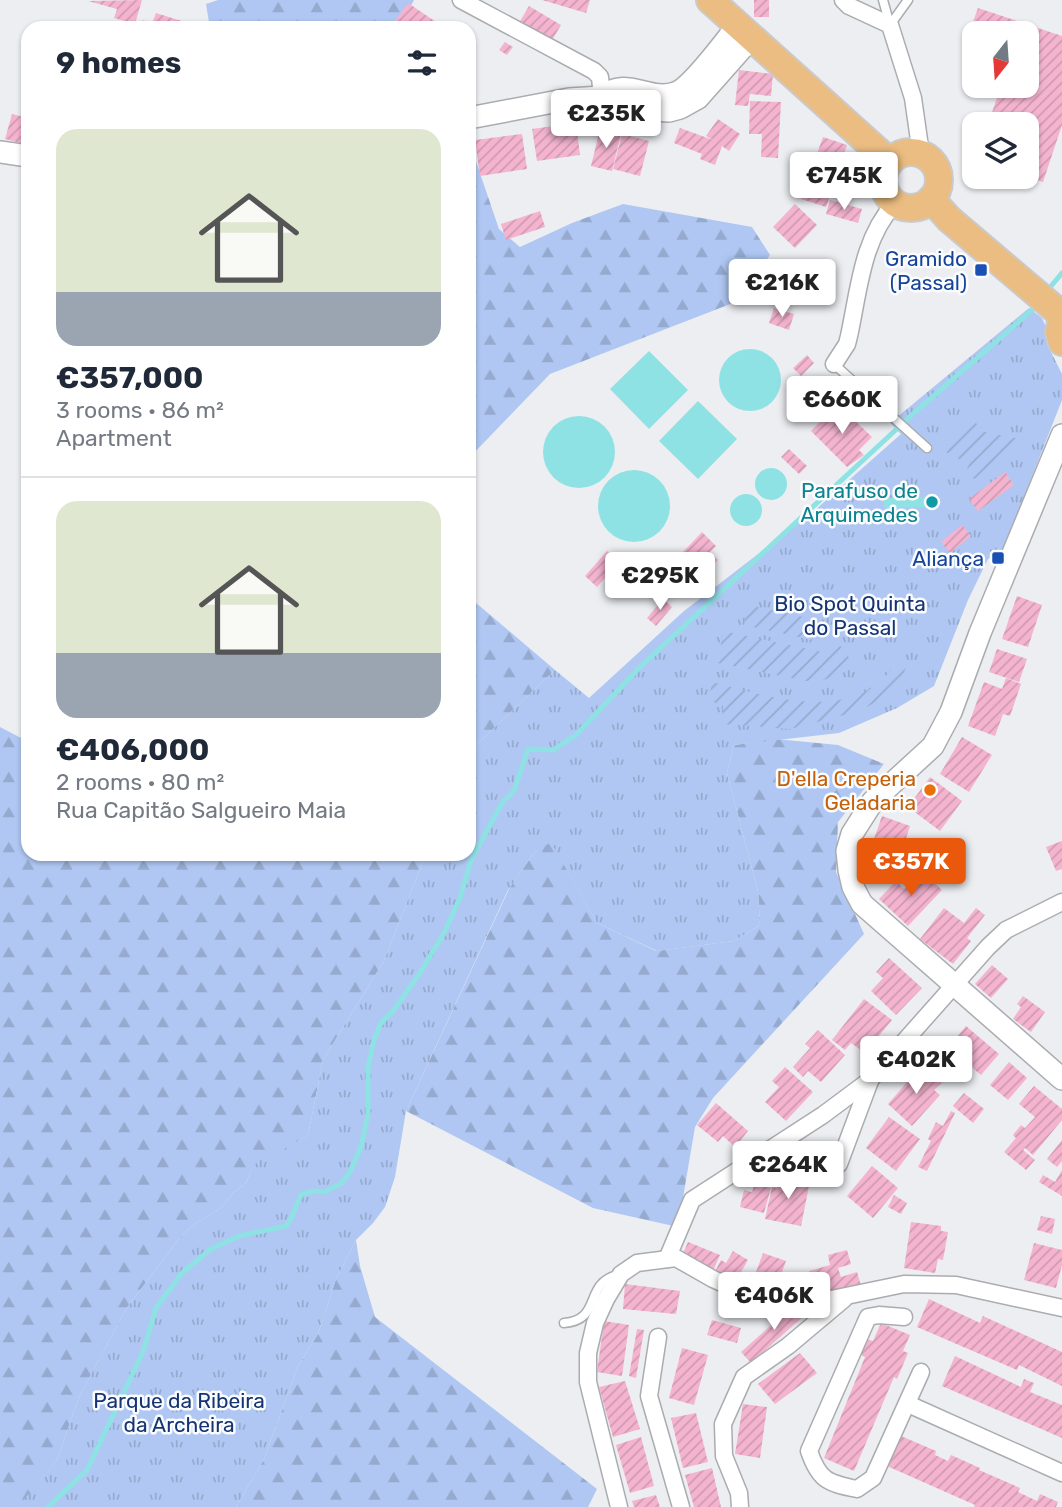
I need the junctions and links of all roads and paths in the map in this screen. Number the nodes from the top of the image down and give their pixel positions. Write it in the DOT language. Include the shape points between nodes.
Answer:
graph roads {
  1 [pos="461,0"];
  2 [pos="710,0"];
  3 [pos="843,0"];
  4 [pos="883,0"];
  5 [pos="908,0"];
  6 [pos="890,25"];
  7 [pos="745,31"];
  8 [pos="602,97"];
  9 [pos="476,117"];
  10 [pos="0,152"];
  11 [pos="920,154"];
  12 [pos="21,155"];
  13 [pos="890,162"];
  14 [pos="931,199"];
  15 [pos="895,203"];
  16 [pos="1052,307"];
  17 [pos="1062,342"];
  18 [pos="834,364"];
  19 [pos="1062,435"];
  20 [pos="927,448"];
  21 [pos="1062,902"];
  22 [pos="955,986"];
  23 [pos="1062,1079"];
  24 [pos="870,1080"];
  25 [pos="752,1160"];
  26 [pos="667,1259"];
  27 [pos="621,1274"];
  28 [pos="846,1297"];
  29 [pos="1042,1304"];
  30 [pos="1062,1308"];
  31 [pos="1062,1313"];
  32 [pos="904,1317"];
  33 [pos="564,1324"];
  34 [pos="658,1337"];
  35 [pos="921,1373"];
  36 [pos="908,1404"];
  37 [pos="1062,1473"];
  38 [pos="619,1507"];
  39 [pos="681,1507"];
  40 [pos="740,1507"];
  1 -- 8 [label="street" via="594,71 600,77"];
  2 -- 7 [label="main road"];
  3 -- 6 [label="street"];
  4 -- 6 [label="lane"];
  5 -- 6 [label="lane"];
  6 -- 11 [label="street" via="913,98"];
  7 -- 8 [label="street" via="676,93 620,87"];
  7 -- 13 [label="main road"];
  8 -- 9 [label="street"];
  10 -- 12 [label="street"];
  11 -- 13 [label="main road" via="908,152"];
  11 -- 14 [label="main road" via="937,170 937,190"];
  13 -- 15 [label="main road" via="884,188"];
  14 -- 15 [label="main road" via="914,208"];
  14 -- 16 [label="main road"];
  15 -- 18 [label="street" via="869,244 847,345"];
  16 -- 17 [label="main road"];
  18 -- 20 [label="lane"];
  19 -- 22 [label="street" via="951,712 933,746 873,802 852,834 847,851 853,887 862,904"];
  21 -- 22 [label="street" via="1006,930"];
  22 -- 23 [label="street"];
  22 -- 24 [label="street"];
  24 -- 25 [label="street"];
  24 -- 25 [label="street" via="839,1164 827,1172"];
  25 -- 26 [label="street" via="692,1200"];
  26 -- 27 [label="street" via="637,1263"];
  26 -- 28 [label="street" via="676,1258 761,1300 817,1302"];
  27 -- 33 [label="lane" via="606,1278 586,1315"];
  27 -- 38 [label="street" via="595,1323 588,1353 589,1382"];
  28 -- 29 [label="street" via="904,1284 956,1285"];
  28 -- 40 [label="street" via="744,1377 723,1424 724,1456"];
  29 -- 30 [label="street"];
  29 -- 31 [label="street"];
  32 -- 36 [label="street" via="868,1317 809,1451 817,1472 837,1485 857,1489 873,1478"];
  34 -- 39 [label="street" via="649,1396"];
  35 -- 36 [label="street"];
  36 -- 37 [label="street"];
}
